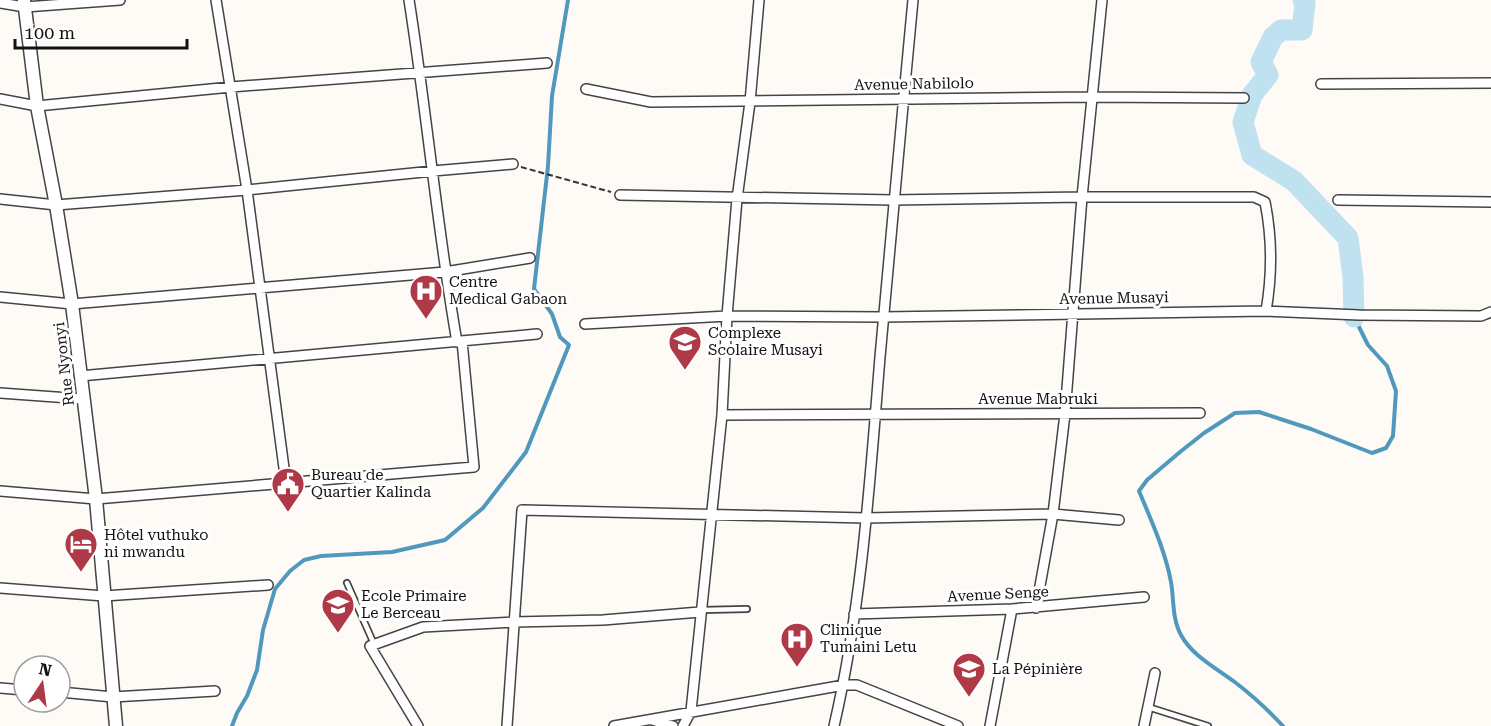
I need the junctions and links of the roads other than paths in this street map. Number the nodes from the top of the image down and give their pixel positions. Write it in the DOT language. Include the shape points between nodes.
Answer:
graph roads {
  1 [pos="120,0"];
  2 [pos="216,0"];
  3 [pos="409,0"];
  4 [pos="759,0"];
  5 [pos="913,0"];
  6 [pos="1102,0"];
  7 [pos="0,3"];
  8 [pos="25,3"];
  9 [pos="547,63"];
  10 [pos="420,74"];
  11 [pos="1491,83"];
  12 [pos="1321,84"];
  13 [pos="231,87"];
  14 [pos="586,89"];
  15 [pos="1092,97"];
  16 [pos="1244,98"];
  17 [pos="0,99"];
  18 [pos="904,99"];
  19 [pos="750,102"];
  20 [pos="37,106"];
  21 [pos="513,164"];
  22 [pos="433,171"];
  23 [pos="247,190"];
  24 [pos="620,195"];
  25 [pos="1082,196"];
  26 [pos="0,199"];
  27 [pos="737,199"];
  28 [pos="893,200"];
  29 [pos="1338,200"];
  30 [pos="1491,202"];
  31 [pos="56,205"];
  32 [pos="530,258"];
  33 [pos="445,272"];
  34 [pos="259,290"];
  35 [pos="0,297"];
  36 [pos="72,304"];
  37 [pos="1266,311"];
  38 [pos="1491,312"];
  39 [pos="1073,313"];
  40 [pos="727,316"];
  41 [pos="883,316"];
  42 [pos="585,324"];
  43 [pos="537,334"];
  44 [pos="460,342"];
  45 [pos="270,360"];
  46 [pos="80,376"];
  47 [pos="0,393"];
  48 [pos="83,399"];
  49 [pos="1200,413"];
  50 [pos="1065,414"];
  51 [pos="722,415"];
  52 [pos="875,415"];
  53 [pos="286,483"];
  54 [pos="0,491"];
  55 [pos="96,499"];
  56 [pos="1053,514"];
  57 [pos="711,515"];
  58 [pos="866,518"];
  59 [pos="1119,520"];
  60 [pos="347,583"];
  61 [pos="268,585"];
  62 [pos="0,588"];
  63 [pos="104,596"];
  64 [pos="1144,597"];
  65 [pos="1036,608"];
  66 [pos="747,609"];
  67 [pos="1012,609"];
  68 [pos="700,611"];
  69 [pos="854,614"];
  70 [pos="514,622"];
  71 [pos="374,644"];
  72 [pos="1155,673"];
  73 [pos="844,685"];
  74 [pos="215,691"];
  75 [pos="72,693"];
  76 [pos="113,697"];
  77 [pos="1148,707"];
  78 [pos="691,711"];
  79 [pos="649,719"];
  80 [pos="116,726"];
  81 [pos="418,726"];
  82 [pos="507,726"];
  83 [pos="614,726"];
  84 [pos="673,726"];
  85 [pos="683,726"];
  86 [pos="834,726"];
  87 [pos="958,726"];
  88 [pos="990,726"];
  89 [pos="1144,726"];
  90 [pos="1208,726"];
  1 -- 8 [label="street"];
  2 -- 13 [label="street"];
  3 -- 10 [label="street"];
  4 -- 19 [label="street"];
  5 -- 18 [label="street"];
  6 -- 15 [label="street"];
  7 -- 8 [label="street"];
  8 -- 20 [label="street, Rue Nyonyi"];
  9 -- 10 [label="street"];
  10 -- 13 [label="street"];
  10 -- 22 [label="street"];
  11 -- 12 [label="street"];
  13 -- 20 [label="street"];
  13 -- 23 [label="street"];
  14 -- 19 [label="street, Avenue Nabilolo" via="651,102"];
  15 -- 16 [label="street, Avenue Nabilolo"];
  15 -- 18 [label="street, Avenue Nabilolo"];
  15 -- 25 [label="street"];
  17 -- 20 [label="street"];
  18 -- 19 [label="street, Avenue Nabilolo"];
  18 -- 28 [label="street"];
  19 -- 27 [label="street"];
  20 -- 31 [label="street, Rue Nyonyi"];
  21 -- 22 [label="street"];
  22 -- 23 [label="street"];
  22 -- 33 [label="street"];
  23 -- 31 [label="street"];
  23 -- 34 [label="street"];
  24 -- 27 [label="street"];
  25 -- 28 [label="street"];
  25 -- 37 [label="street" via="1254,197 1265,202 1270,285"];
  25 -- 39 [label="street"];
  26 -- 31 [label="street"];
  27 -- 28 [label="street"];
  27 -- 40 [label="street"];
  28 -- 41 [label="street"];
  29 -- 30 [label="street"];
  31 -- 36 [label="street, Rue Nyonyi"];
  32 -- 33 [label="street"];
  33 -- 34 [label="street"];
  33 -- 44 [label="street"];
  34 -- 36 [label="street"];
  34 -- 45 [label="street"];
  35 -- 36 [label="street"];
  36 -- 46 [label="street, Rue Nyonyi"];
  37 -- 38 [label="street, Avenue Musayi" via="1481,316"];
  37 -- 39 [label="street, Avenue Musayi"];
  39 -- 41 [label="street, Avenue Musayi"];
  39 -- 50 [label="street"];
  40 -- 41 [label="street, Avenue Musayi"];
  40 -- 42 [label="street, Avenue Musayi"];
  40 -- 51 [label="street"];
  41 -- 52 [label="street"];
  43 -- 44 [label="street"];
  44 -- 45 [label="street"];
  44 -- 53 [label="street" via="474,467"];
  45 -- 46 [label="street"];
  45 -- 53 [label="street"];
  46 -- 48 [label="street, Rue Nyonyi"];
  47 -- 48 [label="street"];
  48 -- 55 [label="street, Rue Nyonyi"];
  49 -- 50 [label="street, Avenue Mabruki"];
  50 -- 52 [label="street, Avenue Mabruki"];
  50 -- 56 [label="street"];
  51 -- 52 [label="street, Avenue Mabruki"];
  51 -- 57 [label="street"];
  52 -- 58 [label="street"];
  53 -- 55 [label="street"];
  54 -- 55 [label="street"];
  55 -- 63 [label="street, Rue Nyonyi"];
  56 -- 58 [label="street"];
  56 -- 59 [label="street"];
  56 -- 65 [label="street"];
  57 -- 58 [label="street"];
  57 -- 68 [label="street"];
  57 -- 70 [label="street" via="522,510"];
  58 -- 69 [label="street"];
  60 -- 71 [label="lane"];
  61 -- 63 [label="street"];
  62 -- 63 [label="street"];
  63 -- 76 [label="street, Rue Nyonyi"];
  64 -- 65 [label="street, Avenue Senge"];
  65 -- 67 [label="street, Avenue Senge"];
  66 -- 68 [label="lane"];
  67 -- 69 [label="street, Avenue Senge"];
  67 -- 88 [label="street"];
  68 -- 70 [label="street" via="603,620"];
  68 -- 78 [label="street"];
  69 -- 73 [label="street"];
  70 -- 71 [label="street" via="423,627"];
  70 -- 82 [label="street"];
  71 -- 81 [label="street" via="370,646"];
  72 -- 77 [label="street"];
  73 -- 78 [label="street"];
  73 -- 86 [label="street"];
  73 -- 87 [label="street" via="857,685"];
  74 -- 76 [label="street"];
  75 -- 76 [label="street"];
  76 -- 80 [label="street, Rue Nyonyi"];
  77 -- 89 [label="street"];
  77 -- 90 [label="lane"];
  78 -- 79 [label="street"];
  78 -- 85 [label="street"];
  79 -- 83 [label="street"];
  79 -- 84 [label="street"];
}
